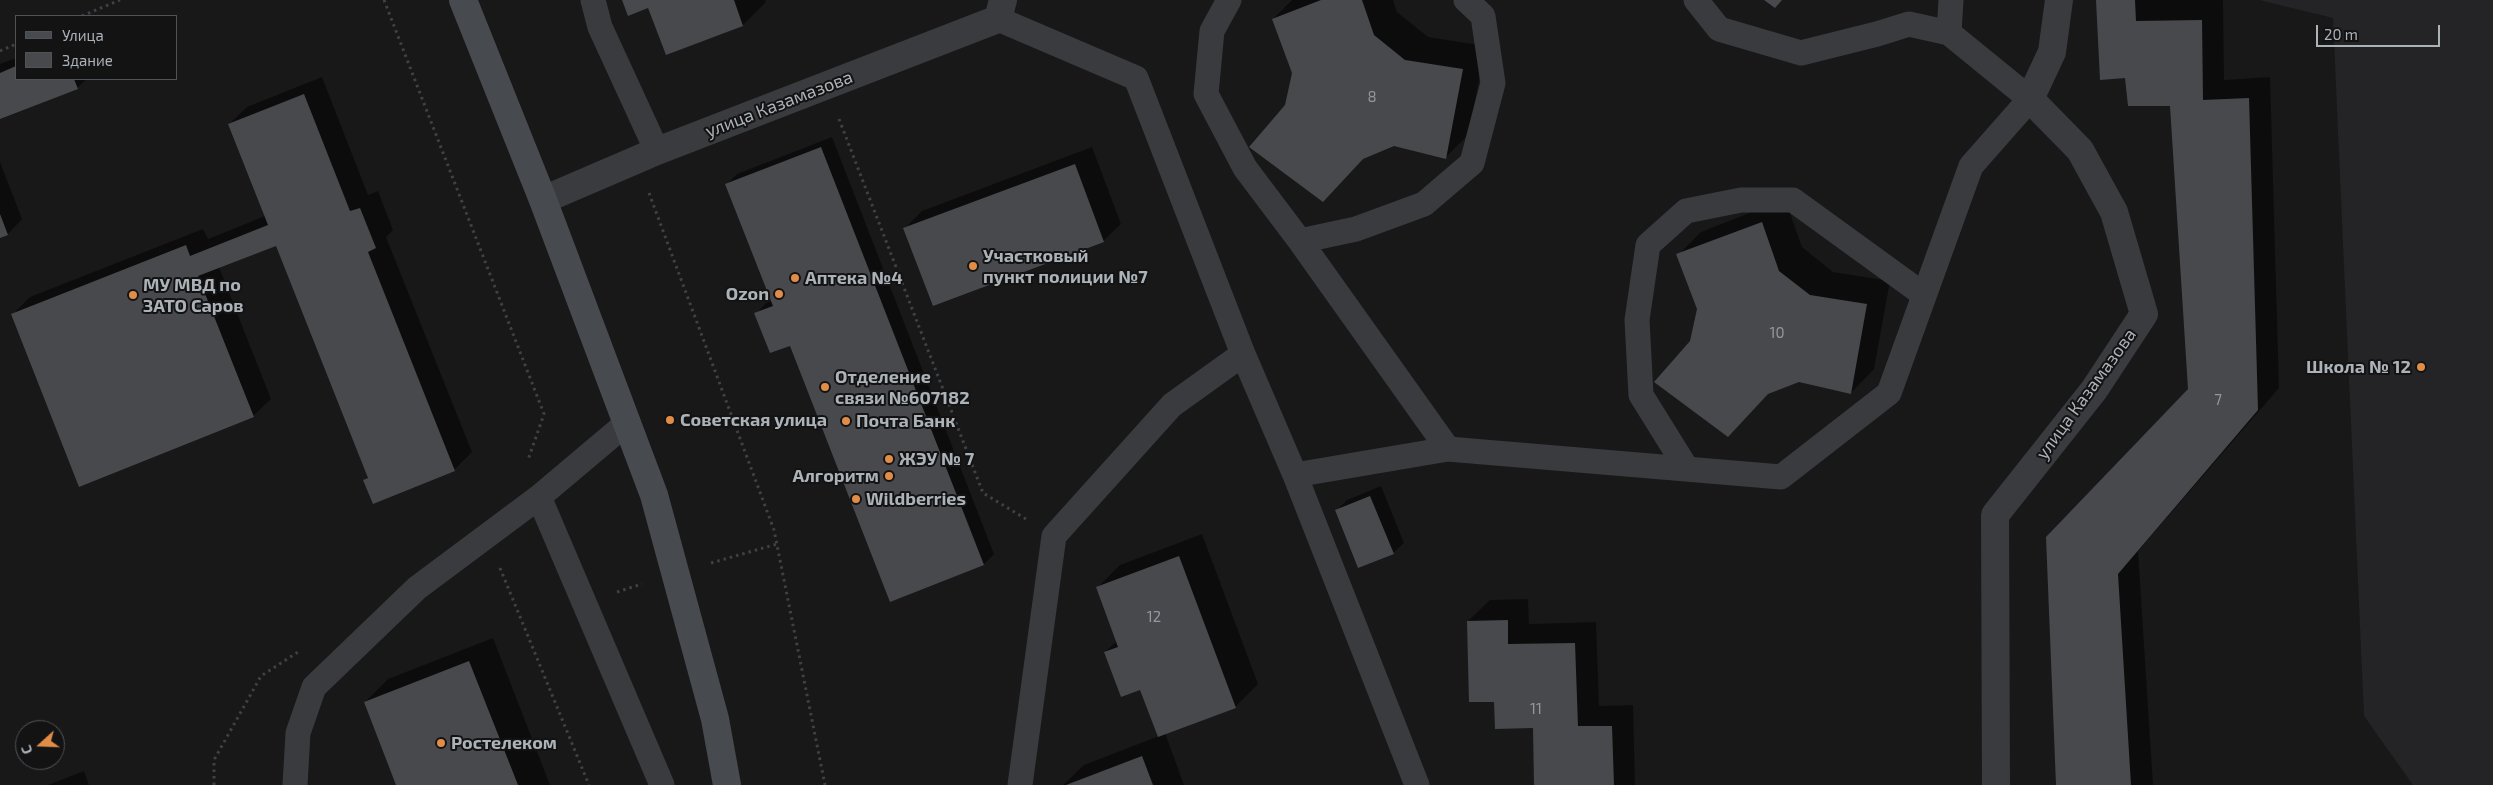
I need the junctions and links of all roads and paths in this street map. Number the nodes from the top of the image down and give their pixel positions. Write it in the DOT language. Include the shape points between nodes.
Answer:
graph roads {
  1 [pos="120,0"];
  2 [pos="384,0"];
  3 [pos="463,0"];
  4 [pos="593,0"];
  5 [pos="1229,0"];
  6 [pos="1466,0"];
  7 [pos="1696,0"];
  8 [pos="1951,0"];
  9 [pos="2059,0"];
  10 [pos="1001,9"];
  11 [pos="84,15"];
  12 [pos="1949,33"];
  13 [pos="15,44"];
  14 [pos="0,51"];
  15 [pos="826,86"];
  16 [pos="2030,99"];
  17 [pos="647,156"];
  18 [pos="543,200"];
  19 [pos="1300,241"];
  20 [pos="1924,295"];
  21 [pos="1243,354"];
  22 [pos="628,422"];
  23 [pos="1448,449"];
  24 [pos="526,466"];
  25 [pos="1687,469"];
  26 [pos="1296,475"];
  27 [pos="539,498"];
  28 [pos="505,524"];
  29 [pos="1054,536"];
  30 [pos="777,544"];
  31 [pos="711,564"];
  32 [pos="649,582"];
  33 [pos="608,594"];
  34 [pos="295,785"];
  35 [pos="589,785"];
  36 [pos="662,785"];
  37 [pos="727,785"];
  38 [pos="825,785"];
  39 [pos="1020,785"];
  40 [pos="1417,785"];
  41 [pos="1996,785"];
  1 -- 11 [label="path"];
  2 -- 24 [label="path" via="544,414"];
  3 -- 18 [label="street"];
  4 -- 17 [label="lane"];
  5 -- 19 [label="lane" via="1212,31 1206,94 1245,168"];
  6 -- 19 [label="lane" via="1483,16 1493,83 1472,163 1424,204 1356,229"];
  7 -- 12 [label="lane" via="1719,29 1801,53 1909,24"];
  8 -- 12 [label="lane"];
  9 -- 16 [label="street" via="2052,52"];
  10 -- 15 [label="street, улица Казамазова"];
  10 -- 21 [label="lane" via="1136,78"];
  12 -- 16 [label="lane"];
  13 -- 14 [label="path"];
  15 -- 17 [label="street, улица Казамазова"];
  15 -- 29 [label="path" via="983,493"];
  16 -- 20 [label="lane" via="1971,166"];
  16 -- 41 [label="street, улица Казамазова" via="2080,150 2114,212 2144,314 2094,390 1995,516"];
  17 -- 18 [label="street, улица Казамазова"];
  17 -- 30 [label="path"];
  18 -- 22 [label="street"];
  19 -- 23 [label="lane"];
  20 -- 25 [label="lane" via="1888,393 1781,477"];
  20 -- 25 [label="lane" via="1793,200 1741,200 1686,212 1648,245 1637,320 1641,395"];
  21 -- 26 [label="lane"];
  21 -- 29 [label="lane" via="1172,405"];
  22 -- 27 [label="lane"];
  22 -- 37 [label="street" via="677,575 715,719"];
  23 -- 25 [label="lane"];
  23 -- 26 [label="lane"];
  26 -- 40 [label="lane"];
  27 -- 28 [label="lane"];
  27 -- 36 [label="lane"];
  28 -- 34 [label="lane" via="416,588 314,688 298,733"];
  28 -- 35 [label="path" via="494,552"];
  29 -- 39 [label="lane"];
  30 -- 31 [label="path"];
  30 -- 38 [label="path"];
  32 -- 33 [label="path"];
}
